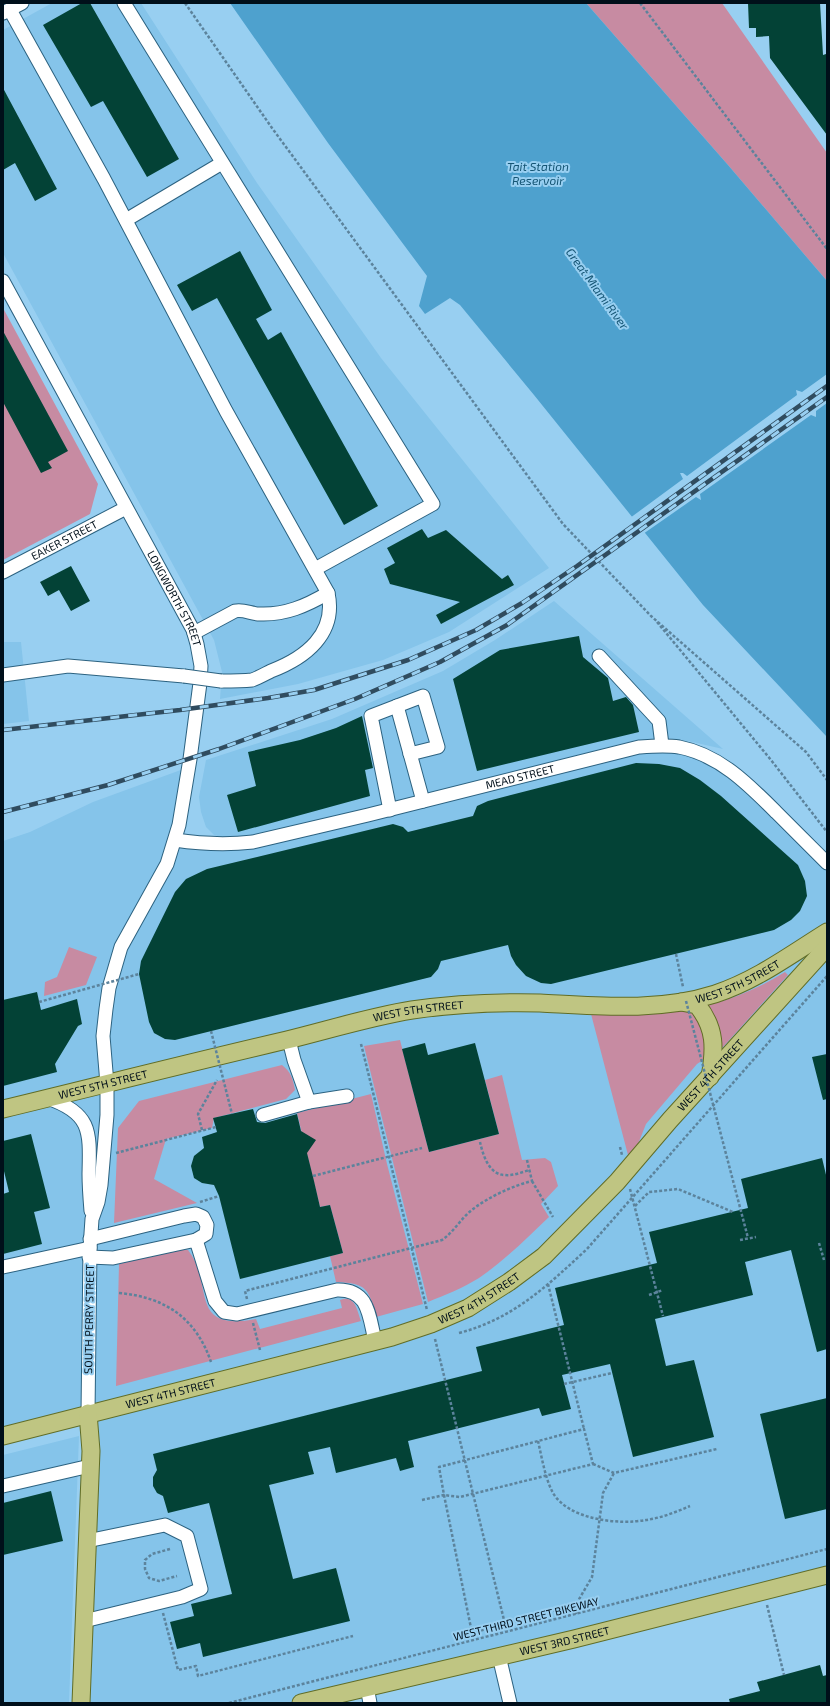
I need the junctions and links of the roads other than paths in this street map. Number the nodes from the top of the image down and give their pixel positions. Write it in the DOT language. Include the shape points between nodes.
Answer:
graph roads {
  1 [pos="22,3"];
  2 [pos="124,3"];
  3 [pos="6,12"];
  4 [pos="222,163"];
  5 [pos="126,220"];
  6 [pos="3,281"];
  7 [pos="126,508"];
  8 [pos="315,569"];
  9 [pos="3,572"];
  10 [pos="328,593"];
  11 [pos="194,633"];
  12 [pos="599,656"];
  13 [pos="3,675"];
  14 [pos="397,706"];
  15 [pos="662,745"];
  16 [pos="410,754"];
  17 [pos="423,801"];
  18 [pos="390,810"];
  19 [pos="175,840"];
  20 [pos="827,863"];
  21 [pos="827,932"];
  22 [pos="126,939"];
  23 [pos="827,947"];
  24 [pos="684,996"];
  25 [pos="289,1040"];
  26 [pos="710,1077"];
  27 [pos="107,1084"];
  28 [pos="347,1096"];
  29 [pos="47,1098"];
  30 [pos="309,1102"];
  31 [pos="3,1109"];
  32 [pos="263,1115"];
  33 [pos="92,1219"];
  34 [pos="196,1240"];
  35 [pos="90,1248"];
  36 [pos="3,1267"];
  37 [pos="375,1341"];
  38 [pos="88,1413"];
  39 [pos="3,1436"];
  40 [pos="90,1466"];
  41 [pos="3,1486"];
  42 [pos="87,1541"];
  43 [pos="827,1575"];
  44 [pos="84,1621"];
  45 [pos="500,1656"];
  46 [pos="368,1695"];
  47 [pos="81,1703"];
  48 [pos="301,1703"];
  49 [pos="510,1703"];
  1 -- 3 [label="street"];
  2 -- 4 [label="street"];
  3 -- 5 [label="street"];
  4 -- 5 [label="street"];
  4 -- 8 [label="street" via="432,504"];
  5 -- 8 [label="street" via="226,411"];
  6 -- 7 [label="street, LONGWORTH STREET"];
  7 -- 9 [label="street, EAKER STREET"];
  7 -- 11 [label="street, LONGWORTH STREET"];
  8 -- 10 [label="street"];
  10 -- 11 [label="street" via="295,610 260,614 235,611"];
  10 -- 13 [label="street, bridge" via="329,618 322,634 303,656 254,680 221,681 68,666"];
  11 -- 19 [label="street, LONGWORTH STREET" via="201,666 200,683 190,759"];
  12 -- 15 [label="street" via="659,721"];
  14 -- 16 [label="street"];
  14 -- 16 [label="street" via="423,696 438,747"];
  14 -- 18 [label="street" via="370,716"];
  15 -- 17 [label="street, MEAD STREET" via="639,747"];
  15 -- 20 [label="street, MEAD STREET" via="696,752 730,769"];
  16 -- 17 [label="street"];
  17 -- 18 [label="street, MEAD STREET"];
  18 -- 19 [label="street, MEAD STREET" via="253,842 206,845"];
  19 -- 22 [label="street, LONGWORTH STREET" via="167,864"];
  21 -- 24 [label="main road, WEST 5TH STREET" via="774,968 742,984 714,994"];
  22 -- 27 [label="street, SOUTH PERRY STREET" via="116,962 103,1036"];
  23 -- 26 [label="main road, WEST 4TH STREET"];
  24 -- 25 [label="main road, WEST 5TH STREET" via="651,1006 514,1003 444,1006 390,1014"];
  24 -- 26 [label="main road" via="707,1016 713,1041"];
  25 -- 27 [label="main road, WEST 5TH STREET"];
  25 -- 30 [label="street"];
  26 -- 37 [label="main road, WEST 4TH STREET" via="626,1172 544,1256 468,1308 445,1319"];
  27 -- 29 [label="main road, WEST 5TH STREET"];
  27 -- 33 [label="street, SOUTH PERRY STREET" via="101,1185"];
  28 -- 30 [label="street"];
  29 -- 31 [label="main road, WEST 5TH STREET"];
  29 -- 33 [label="street" via="73,1109 80,1116 89,1134"];
  30 -- 32 [label="street"];
  33 -- 35 [label="street, SOUTH PERRY STREET"];
  34 -- 35 [label="street" via="113,1258"];
  34 -- 35 [label="street" via="206,1234 207,1225 203,1217 196,1214"];
  34 -- 37 [label="street" via="215,1301 224,1312 237,1314 337,1290 348,1290 359,1296 366,1304"];
  35 -- 36 [label="street"];
  35 -- 38 [label="street, SOUTH PERRY STREET"];
  37 -- 38 [label="main road, WEST 4TH STREET"];
  38 -- 39 [label="main road, WEST 4TH STREET"];
  38 -- 40 [label="main road, SOUTH PERRY STREET"];
  40 -- 41 [label="street"];
  40 -- 42 [label="main road, SOUTH PERRY STREET"];
  42 -- 44 [label="main road, SOUTH PERRY STREET"];
  42 -- 44 [label="street" via="165,1525 187,1536 201,1589 182,1597"];
  43 -- 45 [label="main road, WEST 3RD STREET"];
  44 -- 47 [label="main road, SOUTH PERRY STREET"];
  45 -- 46 [label="main road, WEST 3RD STREET"];
  45 -- 49 [label="street"];
  46 -- 48 [label="main road, WEST 3RD STREET"];
}
